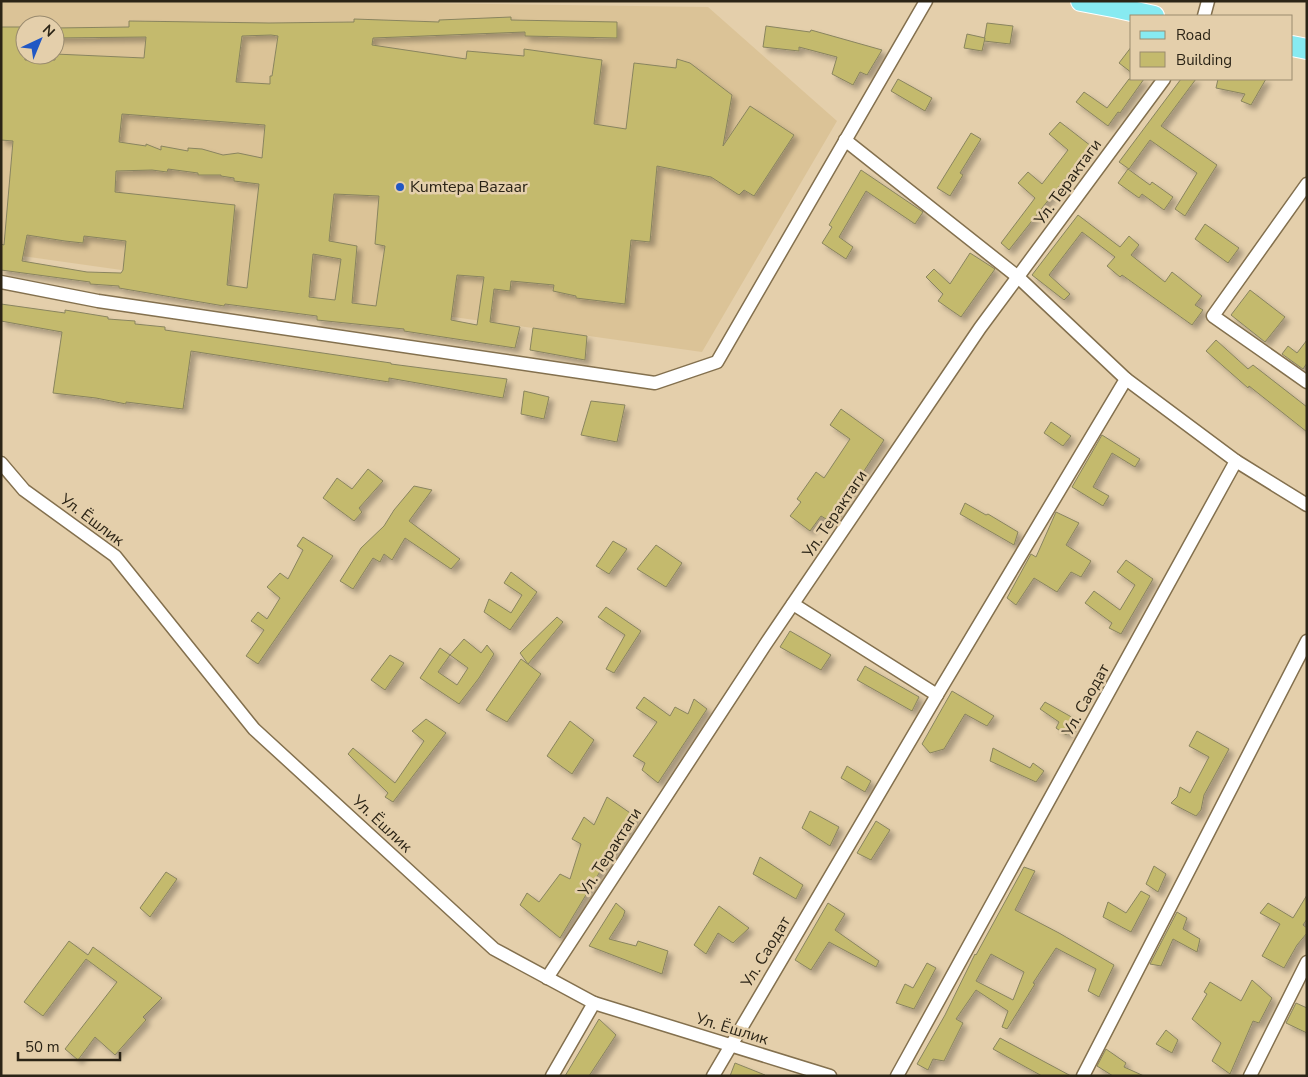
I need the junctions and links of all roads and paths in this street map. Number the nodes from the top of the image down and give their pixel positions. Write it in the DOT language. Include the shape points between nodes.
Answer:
graph roads {
  1 [pos="926,1"];
  2 [pos="1081,1"];
  3 [pos="1208,1"];
  4 [pos="1149,15"];
  5 [pos="1204,15"];
  6 [pos="1293,46"];
  7 [pos="1307,49"];
  8 [pos="1163,80"];
  9 [pos="845,140"];
  10 [pos="1307,184"];
  11 [pos="1018,277"];
  12 [pos="1,282"];
  13 [pos="1126,379"];
  14 [pos="1307,382"];
  15 [pos="1236,461"];
  16 [pos="1,464"];
  17 [pos="1307,505"];
  18 [pos="793,604"];
  19 [pos="1307,641"];
  20 [pos="937,695"];
  21 [pos="1307,962"];
  22 [pos="547,978"];
  23 [pos="594,1003"];
  24 [pos="730,1045"];
  25 [pos="815,1073"];
  26 [pos="552,1076"];
  27 [pos="713,1076"];
  28 [pos="830,1076"];
  29 [pos="897,1076"];
  30 [pos="1083,1076"];
  31 [pos="1250,1076"];
  1 -- 9 [label="street"];
  2 -- 4 [label="main road"];
  3 -- 5 [label="street"];
  6 -- 7 [label="main road"];
  8 -- 11 [label="street, Ул. Терактаги"];
  9 -- 11 [label="street"];
  9 -- 12 [label="street" via="718,362 655,383 98,301"];
  10 -- 14 [label="street" via="1213,316"];
  11 -- 13 [label="street"];
  11 -- 18 [label="street, Ул. Терактаги"];
  13 -- 15 [label="street"];
  13 -- 20 [label="street, Ул. Саодат"];
  15 -- 17 [label="street"];
  15 -- 29 [label="street, Ул. Саодат"];
  16 -- 22 [label="street, Ул. Ёшлик" via="24,490 115,556 254,729 494,949"];
  18 -- 20 [label="street"];
  18 -- 22 [label="street, Ул. Терактаги"];
  19 -- 30 [label="street"];
  20 -- 24 [label="street, Ул. Саодат"];
  21 -- 31 [label="street"];
  22 -- 23 [label="street, Ул. Ёшлик"];
  23 -- 24 [label="street, Ул. Ёшлик"];
  23 -- 26 [label="street"];
  24 -- 25 [label="street, Ул. Ёшлик"];
  24 -- 27 [label="street, Ул. Саодат"];
  25 -- 28 [label="street, Ул. Ёшлик"];
}
